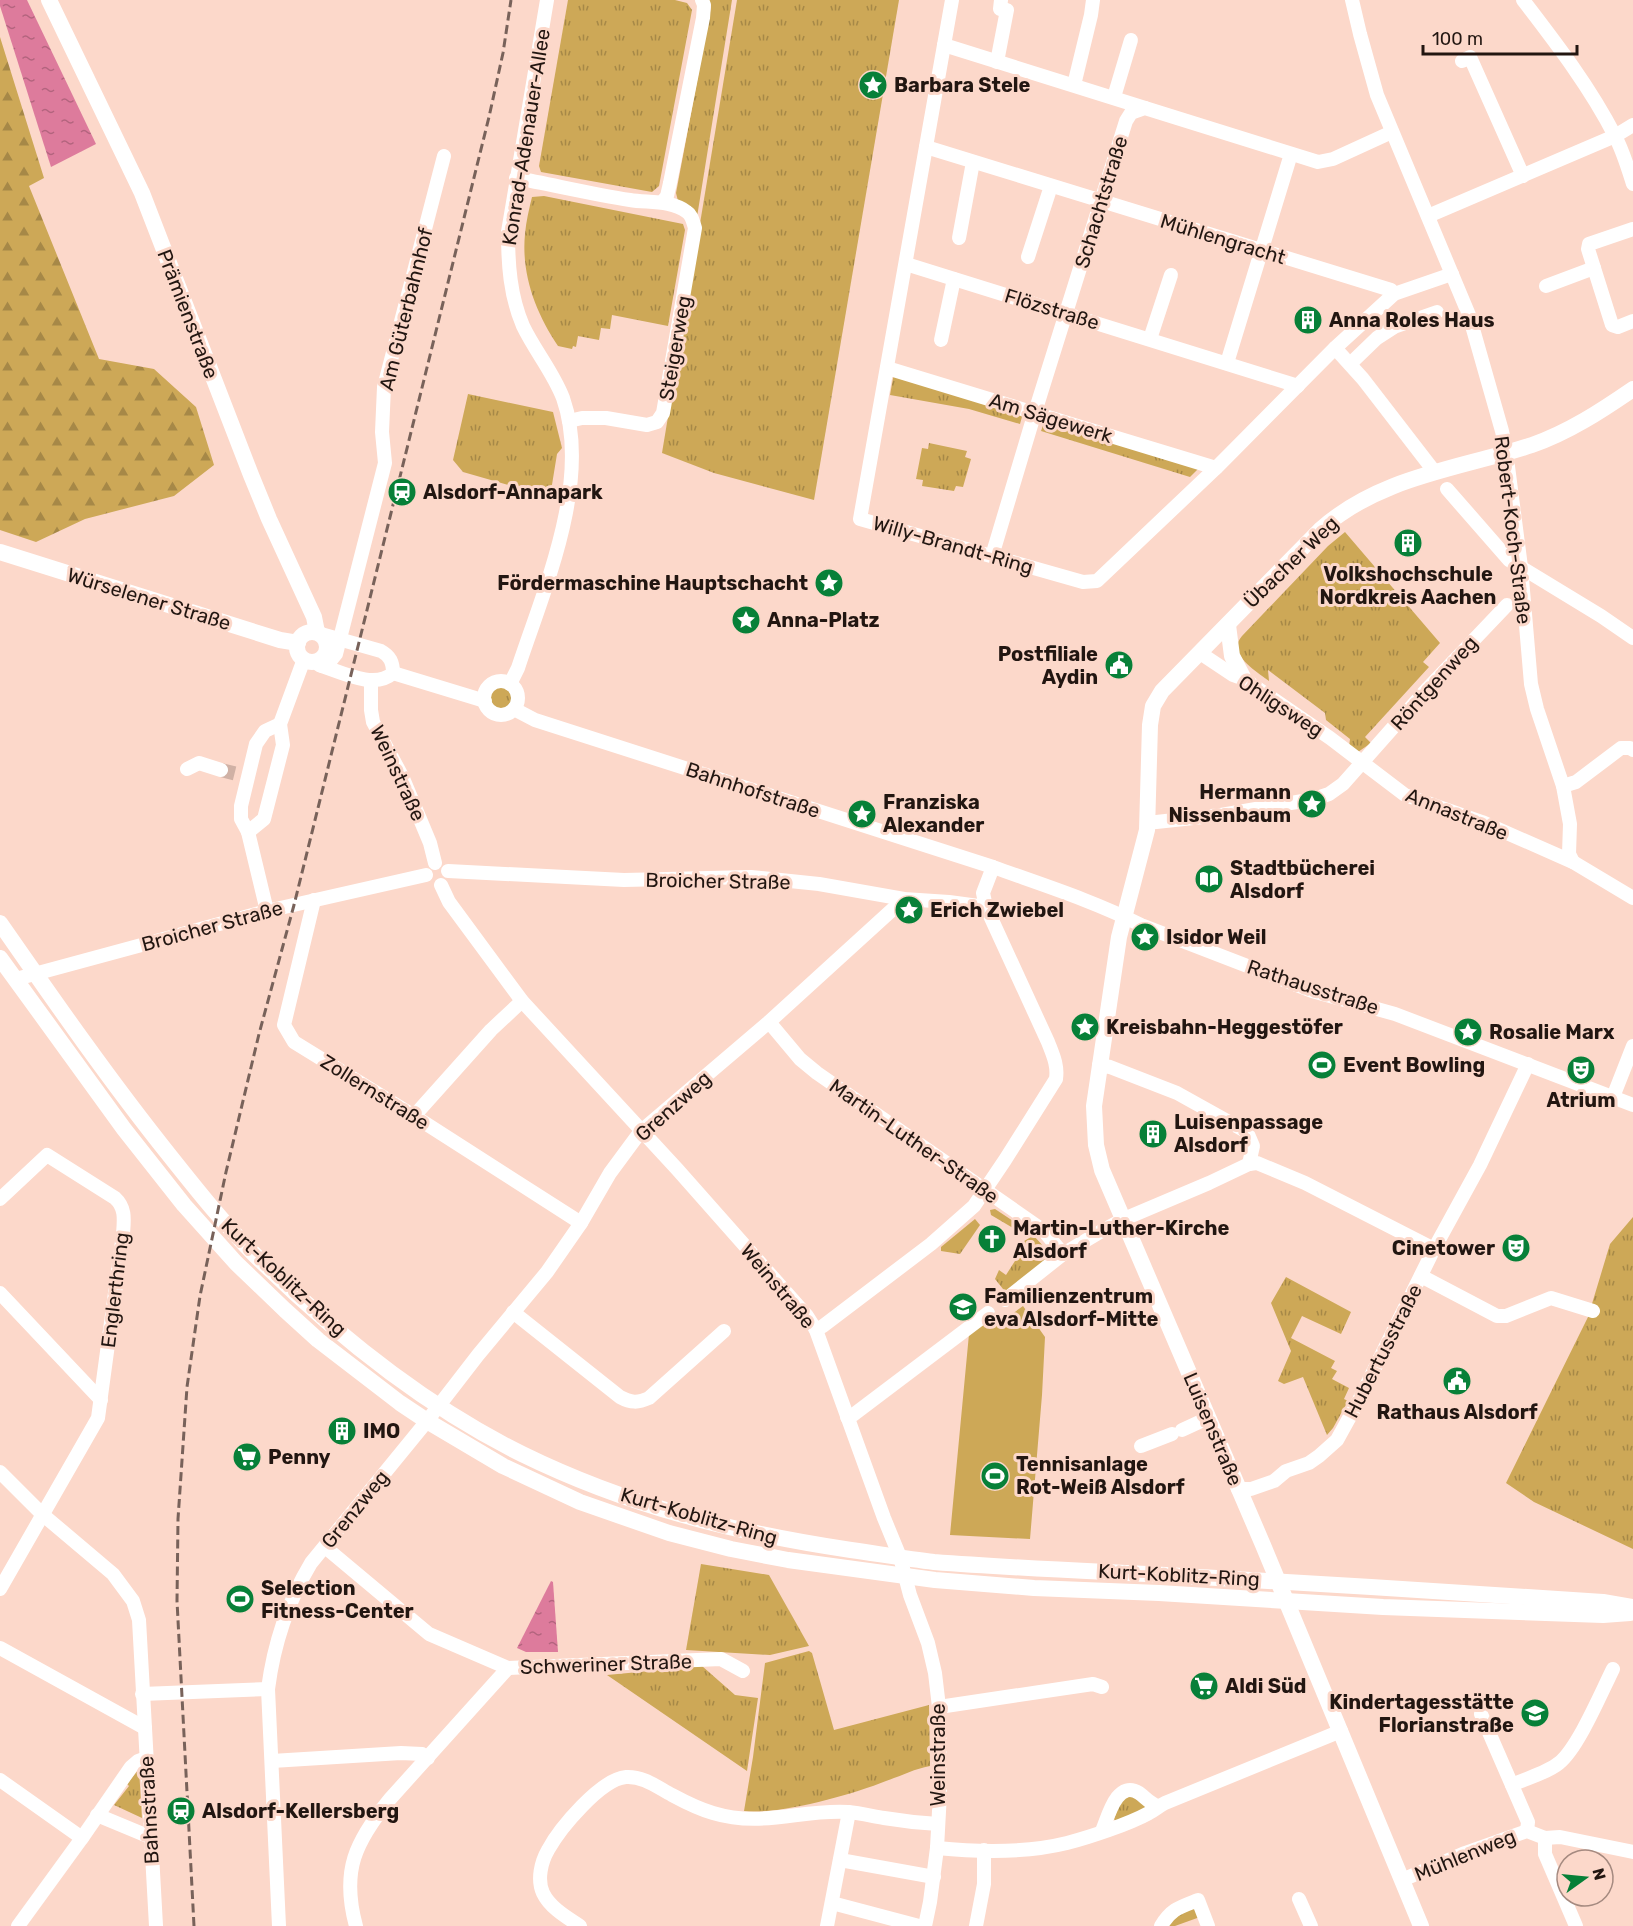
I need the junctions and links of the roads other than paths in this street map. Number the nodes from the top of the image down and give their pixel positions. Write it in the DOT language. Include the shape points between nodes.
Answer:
graph roads {
  1 [pos="50,0"];
  2 [pos="547,0"];
  3 [pos="702,0"];
  4 [pos="952,0"];
  5 [pos="1001,0"];
  6 [pos="1093,0"];
  7 [pos="1352,0"];
  8 [pos="1523,0"];
  9 [pos="1131,40"];
  10 [pos="944,45"];
  11 [pos="1462,61"];
  12 [pos="997,62"];
  13 [pos="1074,85"];
  14 [pos="1114,97"];
  15 [pos="1145,108"];
  16 [pos="1633,125"];
  17 [pos="1392,132"];
  18 [pos="1615,135"];
  19 [pos="926,147"];
  20 [pos="1291,154"];
  21 [pos="444,156"];
  22 [pos="973,162"];
  23 [pos="1523,176"];
  24 [pos="516,178"];
  25 [pos="1633,184"];
  26 [pos="1051,186"];
  27 [pos="663,201"];
  28 [pos="1101,202"];
  29 [pos="1428,216"];
  30 [pos="1633,229"];
  31 [pos="959,238"];
  32 [pos="1262,250"];
  33 [pos="1028,257"];
  34 [pos="906,264"];
  35 [pos="1594,268"];
  36 [pos="1452,274"];
  37 [pos="1171,275"];
  38 [pos="954,279"];
  39 [pos="1546,286"];
  40 [pos="1394,294"];
  41 [pos="1437,312"];
  42 [pos="1066,313"];
  43 [pos="1633,321"];
  44 [pos="1150,339"];
  45 [pos="941,340"];
  46 [pos="1335,348"];
  47 [pos="1227,363"];
  48 [pos="1350,364"];
  49 [pos="887,368"];
  50 [pos="1298,386"];
  51 [pos="1633,389"];
  52 [pos="1035,412"];
  53 [pos="569,421"];
  54 [pos="1506,451"];
  55 [pos="1216,468"];
  56 [pos="1434,471"];
  57 [pos="1447,489"];
  58 [pos="0,552"];
  59 [pos="992,556"];
  60 [pos="1521,567"];
  61 [pos="1507,605"];
  62 [pos="1228,625"];
  63 [pos="319,633"];
  64 [pos="1633,638"];
  65 [pos="340,639"];
  66 [pos="298,643"];
  67 [pos="1200,653"];
  68 [pos="312,662"];
  69 [pos="393,673"];
  70 [pos="1244,679"];
  71 [pos="371,681"];
  72 [pos="510,684"];
  73 [pos="485,701"];
  74 [pos="514,708"];
  75 [pos="280,724"];
  76 [pos="1633,750"];
  77 [pos="1361,762"];
  78 [pos="187,769"];
  79 [pos="221,770"];
  80 [pos="1563,786"];
  81 [pos="1147,823"];
  82 [pos="248,832"];
  83 [pos="1573,862"];
  84 [pos="435,863"];
  85 [pos="993,867"];
  86 [pos="448,871"];
  87 [pos="426,875"];
  88 [pos="441,885"];
  89 [pos="1633,898"];
  90 [pos="314,900"];
  91 [pos="904,900"];
  92 [pos="986,907"];
  93 [pos="267,911"];
  94 [pos="1124,916"];
  95 [pos="0,923"];
  96 [pos="0,958"];
  97 [pos="36,973"];
  98 [pos="8,982"];
  99 [pos="522,1001"];
  100 [pos="769,1022"];
  101 [pos="1633,1046"];
  102 [pos="1528,1064"];
  103 [pos="1099,1065"];
  104 [pos="1613,1097"];
  105 [pos="1633,1106"];
  106 [pos="414,1116"];
  107 [pos="641,1131"];
  108 [pos="1249,1164"];
  109 [pos="985,1190"];
  110 [pos="0,1199"];
  111 [pos="1124,1219"];
  112 [pos="581,1223"];
  113 [pos="1434,1250"];
  114 [pos="1063,1254"];
  115 [pos="1421,1276"];
  116 [pos="0,1293"];
  117 [pos="1005,1300"];
  118 [pos="1593,1311"];
  119 [pos="513,1312"];
  120 [pos="988,1313"];
  121 [pos="816,1330"];
  122 [pos="724,1331"];
  123 [pos="101,1400"];
  124 [pos="440,1406"];
  125 [pos="847,1417"];
  126 [pos="1209,1419"];
  127 [pos="428,1421"];
  128 [pos="1141,1446"];
  129 [pos="0,1472"];
  130 [pos="1238,1489"];
  131 [pos="42,1515"];
  132 [pos="325,1546"];
  133 [pos="900,1557"];
  134 [pos="906,1576"];
  135 [pos="1277,1581"];
  136 [pos="0,1588"];
  137 [pos="1285,1600"];
  138 [pos="1633,1607"];
  139 [pos="1633,1613"];
  140 [pos="0,1648"];
  141 [pos="508,1668"];
  142 [pos="1613,1669"];
  143 [pos="743,1671"];
  144 [pos="1102,1688"];
  145 [pos="268,1689"];
  146 [pos="142,1694"];
  147 [pos="939,1707"];
  148 [pos="1481,1714"];
  149 [pos="145,1728"];
  150 [pos="1341,1731"];
  151 [pos="146,1758"];
  152 [pos="428,1758"];
  153 [pos="272,1761"];
  154 [pos="0,1780"];
  155 [pos="1512,1785"];
  156 [pos="1158,1806"];
  157 [pos="849,1812"];
  158 [pos="97,1815"];
  159 [pos="938,1824"];
  160 [pos="1102,1831"];
  161 [pos="1527,1831"];
  162 [pos="150,1837"];
  163 [pos="82,1838"];
  164 [pos="1545,1838"];
  165 [pos="937,1848"];
  166 [pos="984,1850"];
  167 [pos="1633,1852"];
  168 [pos="840,1860"];
  169 [pos="934,1877"];
  170 [pos="1402,1880"];
  171 [pos="1299,1899"];
  172 [pos="832,1903"];
  173 [pos="18,1926"];
  174 [pos="156,1926"];
  175 [pos="279,1926"];
  176 [pos="356,1926"];
  177 [pos="580,1926"];
  178 [pos="827,1926"];
  179 [pos="919,1926"];
  180 [pos="925,1926"];
  181 [pos="976,1926"];
  182 [pos="1161,1926"];
  183 [pos="1208,1926"];
  184 [pos="1311,1926"];
  185 [pos="1421,1926"];
  186 [pos="1576,1926"];
  1 -- 63 [label="main road, Prämienstraße" via="142,193 251,476"];
  2 -- 24 [label="street, Konrad-Adenauer-Allee"];
  3 -- 27 [label="street" via="703,18"];
  4 -- 10 [label="street, Willy-Brandt-Ring"];
  5 -- 12 [label="street" via="1000,9 1006,10"];
  6 -- 13 [label="street"];
  7 -- 17 [label="street, Robert-Koch-Straße" via="1377,95"];
  8 -- 18 [label="street" via="1572,65"];
  9 -- 14 [label="street"];
  10 -- 12 [label="street"];
  10 -- 19 [label="street, Willy-Brandt-Ring"];
  11 -- 23 [label="street" via="1470,57"];
  12 -- 13 [label="street"];
  13 -- 14 [label="street"];
  14 -- 15 [label="street"];
  15 -- 20 [label="street"];
  15 -- 28 [label="street, Schachtstraße" via="1131,113 1125,121"];
  16 -- 18 [label="street"];
  17 -- 20 [label="street" via="1326,162"];
  17 -- 29 [label="street, Robert-Koch-Straße"];
  18 -- 23 [label="street"];
  18 -- 25 [label="street"];
  19 -- 22 [label="street, Mühlengracht"];
  19 -- 34 [label="street, Willy-Brandt-Ring"];
  20 -- 32 [label="street"];
  21 -- 65 [label="street, Am Güterbahnhof" via="384,387 385,463"];
  22 -- 26 [label="street, Mühlengracht"];
  22 -- 31 [label="street"];
  23 -- 29 [label="street"];
  24 -- 27 [label="street, Steigerweg" via="654,204"];
  24 -- 53 [label="street, Konrad-Adenauer-Allee" via="508,232 508,268 514,301 551,372"];
  26 -- 28 [label="street, Mühlengracht"];
  26 -- 33 [label="street"];
  27 -- 53 [label="street, Steigerweg" via="687,211 695,228 663,413 657,422 647,425 606,418"];
  28 -- 32 [label="street, Mühlengracht"];
  28 -- 42 [label="street, Schachtstraße"];
  29 -- 36 [label="street, Robert-Koch-Straße"];
  30 -- 35 [label="street" via="1589,244"];
  32 -- 40 [label="street, Mühlengracht"];
  32 -- 47 [label="street"];
  34 -- 38 [label="street, Flözstraße"];
  34 -- 49 [label="street, Willy-Brandt-Ring"];
  35 -- 39 [label="street"];
  35 -- 43 [label="street" via="1612,325 1618,327"];
  36 -- 40 [label="street, Willy-Brandt-Ring"];
  36 -- 54 [label="street, Robert-Koch-Straße" via="1469,315"];
  37 -- 44 [label="street"];
  38 -- 42 [label="street, Flözstraße"];
  38 -- 45 [label="street"];
  40 -- 46 [label="street, Willy-Brandt-Ring"];
  41 -- 48 [label="street" via="1394,327"];
  42 -- 44 [label="street, Flözstraße"];
  42 -- 52 [label="street, Schachtstraße"];
  44 -- 47 [label="street, Flözstraße"];
  46 -- 48 [label="street"];
  46 -- 50 [label="street, Willy-Brandt-Ring"];
  47 -- 50 [label="street, Flözstraße"];
  48 -- 56 [label="street"];
  49 -- 52 [label="street, Am Sägewerk"];
  49 -- 59 [label="street, Willy-Brandt-Ring" via="860,519"];
  50 -- 55 [label="street, Willy-Brandt-Ring"];
  51 -- 54 [label="main road, Übacher Weg" via="1562,432"];
  52 -- 55 [label="street, Am Sägewerk"];
  52 -- 59 [label="street, Schachtstraße"];
  53 -- 72 [label="street, Konrad-Adenauer-Allee" via="572,464 566,512"];
  54 -- 56 [label="main road, Übacher Weg"];
  54 -- 60 [label="street, Robert-Koch-Straße"];
  55 -- 59 [label="street, Willy-Brandt-Ring" via="1097,581 1083,582"];
  56 -- 62 [label="main road, Übacher Weg" via="1372,495 1333,519"];
  57 -- 60 [label="street" via="1509,560"];
  58 -- 66 [label="main road, Würselener Straße"];
  60 -- 64 [label="street"];
  60 -- 80 [label="street, Robert-Koch-Straße" via="1531,684"];
  61 -- 77 [label="street, Röntgenweg"];
  62 -- 67 [label="main road, Übacher Weg"];
  62 -- 70 [label="main road" via="1232,656"];
  63 -- 65 [label="street"];
  63 -- 66 [label="main road" via="304,634"];
  63 -- 68 [label="main road" via="327,648 325,655"];
  65 -- 68 [label="street, Am Güterbahnhof" via="328,664"];
  65 -- 69 [label="street" via="387,655"];
  66 -- 68 [label="main road" via="298,652"];
  67 -- 70 [label="street, Ohligsweg"];
  67 -- 81 [label="main road, Übacher Weg" via="1162,691 1153,706"];
  68 -- 71 [label="street"];
  68 -- 75 [label="street, Am Güterbahnhof" via="294,687"];
  69 -- 71 [label="street" via="387,679"];
  69 -- 73 [label="street"];
  70 -- 77 [label="street, Ohligsweg"];
  71 -- 84 [label="street, Weinstraße" via="373,722 402,776"];
  72 -- 73 [label="street" via="492,684"];
  72 -- 74 [label="street" via="518,698"];
  73 -- 74 [label="street" via="489,710 497,714 507,714"];
  74 -- 85 [label="street, Bahnhofstraße" via="535,720"];
  75 -- 82 [label="street" via="283,745 264,819"];
  75 -- 82 [label="street" via="265,731 243,776 241,819"];
  76 -- 80 [label="street" via="1621,748 1576,782"];
  77 -- 81 [label="street" via="1343,783 1314,799"];
  77 -- 83 [label="street, Annastraße" via="1405,795 1482,822"];
  78 -- 79 [label="street" via="199,763"];
  80 -- 83 [label="street, Robert-Koch-Straße"];
  81 -- 94 [label="main road, Übacher Weg"];
  82 -- 93 [label="street"];
  83 -- 89 [label="street, Annastraße"];
  84 -- 86 [label="street" via="442,863"];
  84 -- 87 [label="street"];
  85 -- 92 [label="street" via="983,893"];
  85 -- 94 [label="street, Rathausstraße"];
  86 -- 88 [label="street" via="448,878"];
  86 -- 91 [label="street, Broicher Straße" via="624,880 752,878 819,884"];
  87 -- 88 [label="street" via="431,883"];
  87 -- 90 [label="street, Broicher Straße"];
  88 -- 99 [label="street, Weinstraße" via="449,902"];
  90 -- 93 [label="street, Broicher Straße"];
  90 -- 106 [label="street, Zollernstraße" via="284,1025 294,1042"];
  91 -- 92 [label="street, Broicher Straße"];
  91 -- 100 [label="street, Grenzweg"];
  92 -- 109 [label="street" via="1058,1071"];
  93 -- 97 [label="street, Broicher Straße"];
  94 -- 102 [label="street, Rathausstraße" via="1312,991 1395,1014"];
  94 -- 103 [label="main road, Luisenstraße"];
  95 -- 97 [label="main road, Kurt-Koblitz-Ring"];
  96 -- 98 [label="main road, Kurt-Koblitz-Ring"];
  97 -- 98 [label="street, Broicher Straße"];
  97 -- 124 [label="main road, Kurt-Koblitz-Ring" via="152,1133 253,1253 354,1342"];
  98 -- 127 [label="main road, Kurt-Koblitz-Ring" via="184,1205 236,1263 318,1340"];
  99 -- 106 [label="street" via="490,1030"];
  99 -- 107 [label="street, Weinstraße"];
  100 -- 107 [label="street, Grenzweg"];
  100 -- 109 [label="street, Martin-Luther-Straße" via="817,1073"];
  101 -- 104 [label="street"];
  102 -- 104 [label="street, Rathausstraße"];
  102 -- 113 [label="street, Hubertusstraße"];
  103 -- 108 [label="street" via="1177,1093 1247,1132 1253,1146"];
  103 -- 111 [label="main road, Luisenstraße" via="1094,1106 1096,1145 1102,1170"];
  104 -- 105 [label="street, Rathausstraße"];
  106 -- 112 [label="street, Zollernstraße"];
  107 -- 112 [label="street, Grenzweg" via="610,1173"];
  107 -- 121 [label="street, Weinstraße"];
  108 -- 111 [label="street"];
  108 -- 113 [label="street" via="1262,1164 1305,1183"];
  109 -- 114 [label="street, Martin-Luther-Straße" via="1044,1231"];
  109 -- 121 [label="street" via="974,1206 931,1244"];
  110 -- 123 [label="street, Englerthring" via="47,1155 121,1204 123,1234"];
  111 -- 114 [label="street"];
  111 -- 126 [label="main road, Luisenstraße"];
  112 -- 119 [label="street, Grenzweg"];
  113 -- 115 [label="street, Hubertusstraße"];
  114 -- 117 [label="street"];
  115 -- 118 [label="street" via="1497,1316 1551,1298"];
  115 -- 130 [label="street, Hubertusstraße" via="1336,1440 1319,1456 1274,1481"];
  116 -- 123 [label="street"];
  119 -- 122 [label="street" via="628,1402 643,1401 655,1394"];
  119 -- 124 [label="street, Grenzweg"];
  120 -- 125 [label="street"];
  121 -- 125 [label="street, Weinstraße"];
  123 -- 131 [label="street, Englerthring" via="98,1418"];
  124 -- 127 [label="street, Grenzweg"];
  124 -- 133 [label="main road, Kurt-Koblitz-Ring" via="521,1453 660,1509 794,1542"];
  125 -- 133 [label="street, Weinstraße"];
  126 -- 128 [label="street"];
  126 -- 130 [label="main road, Luisenstraße"];
  127 -- 132 [label="street, Grenzweg"];
  127 -- 134 [label="main road, Kurt-Koblitz-Ring" via="503,1466 580,1502 669,1533 788,1560"];
  129 -- 131 [label="street, Bahnstraße"];
  130 -- 135 [label="main road, Luisenstraße"];
  131 -- 136 [label="street, Englerthring"];
  131 -- 146 [label="street, Bahnstraße" via="113,1574 133,1601 139,1620"];
  132 -- 141 [label="street, Schweriner Straße" via="429,1634"];
  132 -- 145 [label="street, Grenzweg" via="298,1584 287,1609 275,1645"];
  133 -- 134 [label="street, Weinstraße"];
  133 -- 135 [label="main road, Kurt-Koblitz-Ring"];
  134 -- 137 [label="main road, Kurt-Koblitz-Ring" via="1034,1588"];
  134 -- 147 [label="street, Weinstraße" via="928,1643"];
  135 -- 137 [label="main road, Luisenstraße"];
  135 -- 138 [label="main road, Kurt-Koblitz-Ring"];
  137 -- 139 [label="main road, Kurt-Koblitz-Ring" via="1406,1608"];
  137 -- 150 [label="main road, Luisenstraße"];
  140 -- 149 [label="street"];
  141 -- 143 [label="street, Schweriner Straße" via="721,1659"];
  141 -- 152 [label="street"];
  142 -- 155 [label="street" via="1567,1755 1558,1765"];
  144 -- 147 [label="street" via="1093,1684"];
  145 -- 146 [label="street"];
  145 -- 153 [label="street, Grenzweg"];
  146 -- 149 [label="street, Bahnstraße"];
  147 -- 159 [label="street, Weinstraße"];
  148 -- 155 [label="street"];
  149 -- 151 [label="street, Bahnstraße"];
  150 -- 156 [label="street"];
  150 -- 170 [label="main road, Luisenstraße"];
  151 -- 158 [label="street" via="131,1767"];
  151 -- 162 [label="street, Bahnstraße"];
  152 -- 153 [label="street" via="401,1753"];
  152 -- 176 [label="street" via="374,1819 354,1857 349,1894"];
  153 -- 175 [label="street, Grenzweg"];
  154 -- 163 [label="street"];
  155 -- 161 [label="street" via="1528,1822"];
  156 -- 160 [label="street" via="1150,1813"];
  156 -- 160 [label="street" via="1137,1792 1120,1793"];
  157 -- 159 [label="street"];
  157 -- 168 [label="street"];
  157 -- 177 [label="street" via="758,1820 735,1818 714,1814 638,1778 612,1781 558,1835 547,1851 540,1875 543,1894"];
  158 -- 162 [label="street"];
  158 -- 163 [label="street"];
  159 -- 165 [label="street, Weinstraße"];
  160 -- 166 [label="street" via="1049,1846"];
  161 -- 164 [label="street, Mühlenweg"];
  161 -- 170 [label="street, Mühlenweg"];
  162 -- 174 [label="street, Bahnstraße"];
  163 -- 173 [label="street"];
  164 -- 167 [label="street, Mühlenweg" via="1560,1837"];
  164 -- 186 [label="street" via="1545,1854"];
  165 -- 166 [label="street"];
  165 -- 169 [label="street, Weinstraße"];
  166 -- 181 [label="street" via="984,1884"];
  168 -- 169 [label="street"];
  168 -- 172 [label="street"];
  169 -- 180 [label="street, Weinstraße"];
  170 -- 185 [label="main road, Luisenstraße"];
  171 -- 184 [label="street"];
  172 -- 178 [label="street"];
  172 -- 179 [label="street"];
  182 -- 183 [label="street" via="1168,1914 1198,1900"];
}
